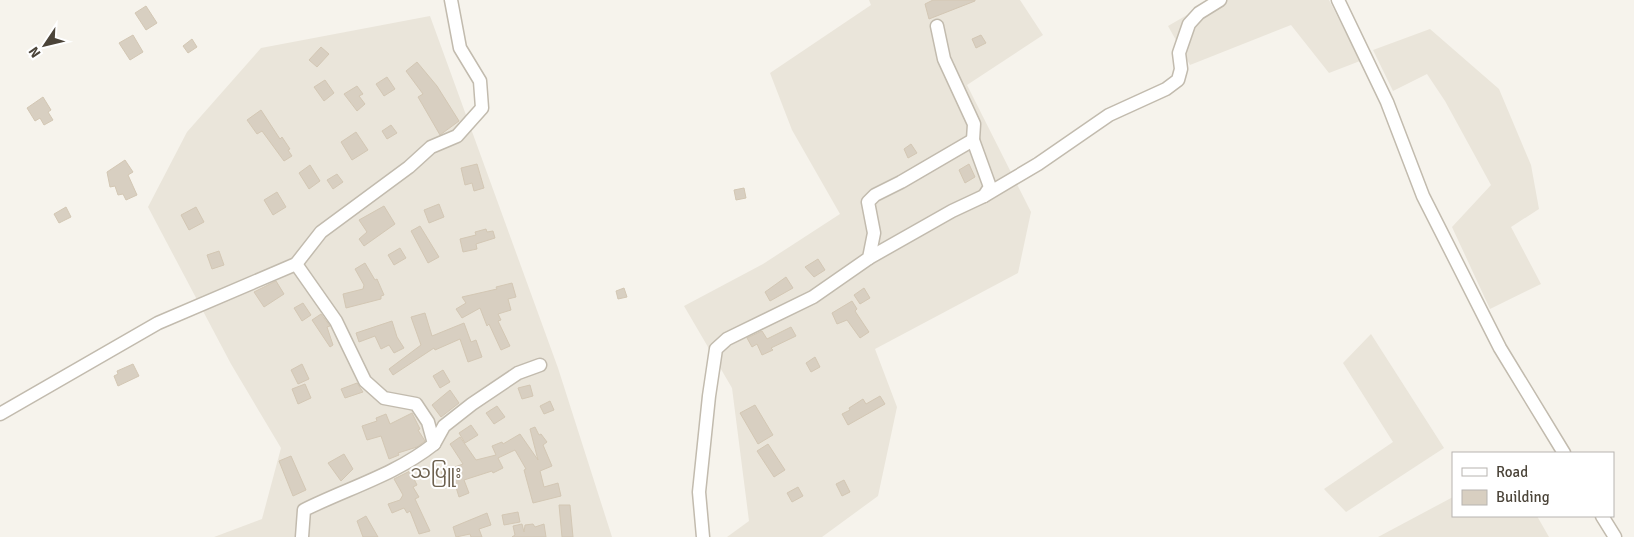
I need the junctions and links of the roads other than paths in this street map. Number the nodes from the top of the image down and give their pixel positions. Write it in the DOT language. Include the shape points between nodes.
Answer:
graph roads {
  1 [pos="451,0"];
  2 [pos="1220,0"];
  3 [pos="1338,0"];
  4 [pos="937,26"];
  5 [pos="973,140"];
  6 [pos="984,196"];
  7 [pos="869,258"];
  8 [pos="296,264"];
  9 [pos="540,365"];
  10 [pos="0,414"];
  11 [pos="434,444"];
  12 [pos="1563,452"];
  13 [pos="1603,517"];
  14 [pos="302,537"];
  15 [pos="703,537"];
  16 [pos="1615,537"];
  1 -- 8 [label="street" via="460,48 480,81 482,108 457,136 431,147 409,167 320,232"];
  2 -- 6 [label="street" via="1199,13 1189,24 1179,53 1181,69 1178,80 1166,89 1109,115 1046,159"];
  3 -- 12 [label="street" via="1387,102 1423,196 1500,348"];
  4 -- 5 [label="street" via="947,65 974,124"];
  5 -- 6 [label="street" via="989,181 990,187"];
  5 -- 7 [label="street" via="868,202 874,233"];
  6 -- 7 [label="street"];
  7 -- 15 [label="street" via="813,297 727,339 716,349 699,492"];
  8 -- 10 [label="street" via="158,323"];
  8 -- 11 [label="street" via="336,321 365,381 384,398 416,404 428,422"];
  9 -- 11 [label="street" via="518,373 472,404 444,426"];
  11 -- 14 [label="street" via="418,457 389,472 304,510"];
  13 -- 16 [label="street"];
}
